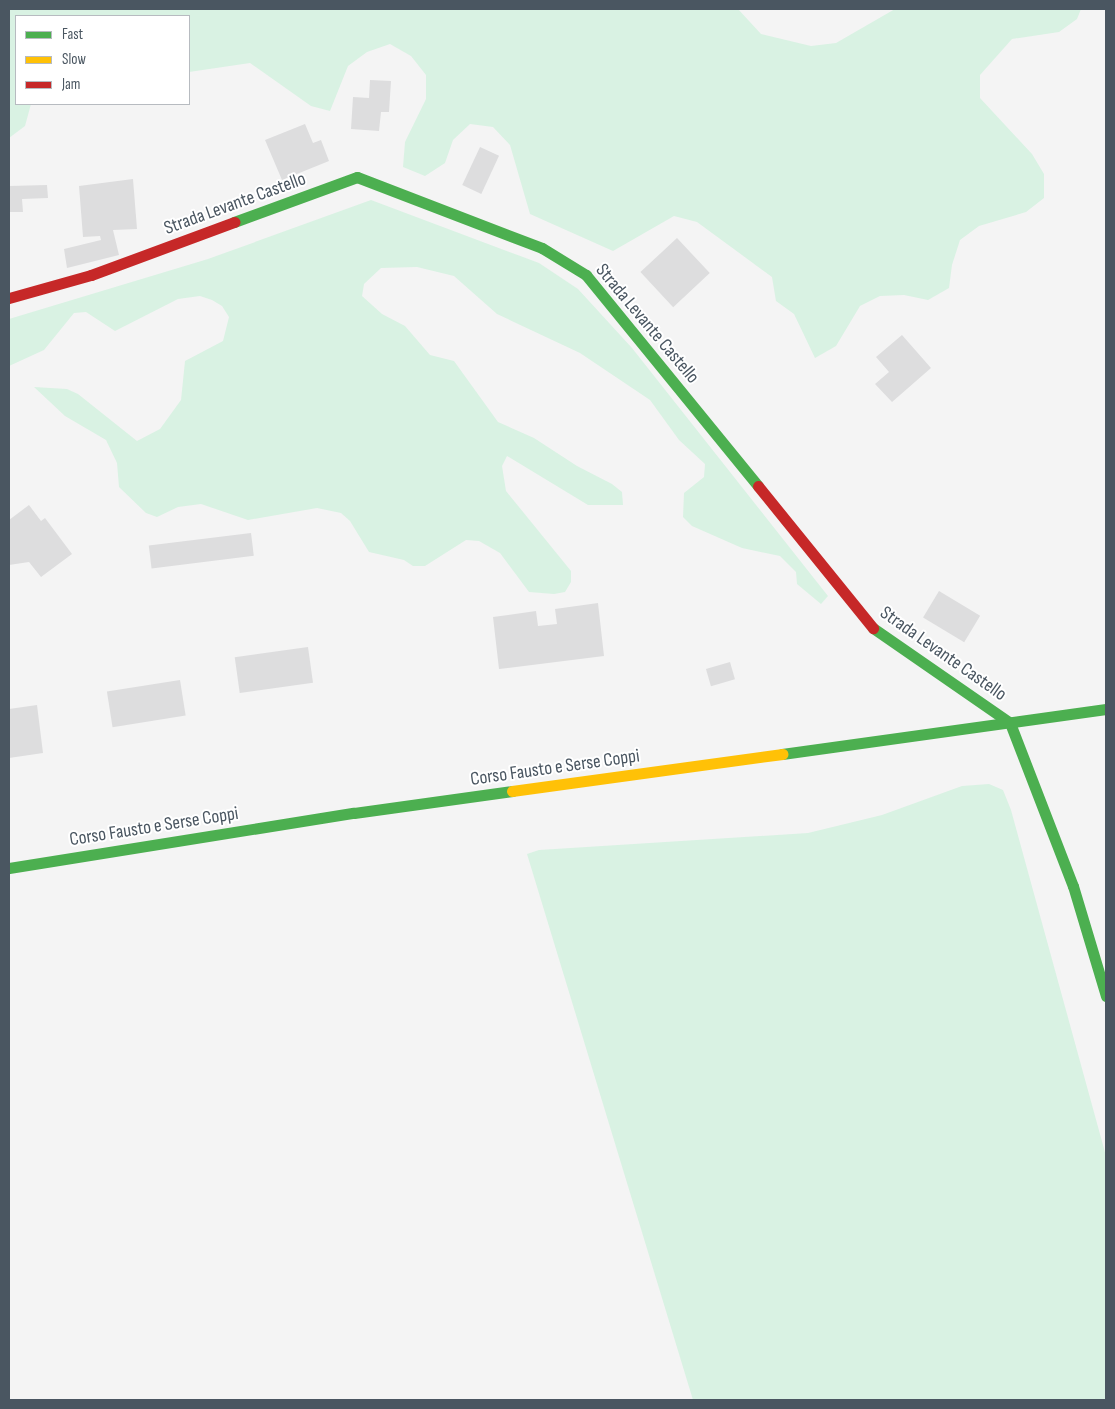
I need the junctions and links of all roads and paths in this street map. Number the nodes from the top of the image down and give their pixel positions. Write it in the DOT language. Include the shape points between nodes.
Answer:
graph roads {
  1 [pos="9,298"];
  2 [pos="1106,710"];
  3 [pos="1010,723"];
  4 [pos="9,868"];
  5 [pos="1106,996"];
  1 -- 3 [label="street, Strada Levante Castello" via="91,275 357,178 542,248 586,275 869,625"];
  2 -- 3 [label="street, Corso Fausto e Serse Coppi"];
  3 -- 4 [label="street, Corso Fausto e Serse Coppi" via="354,813"];
  3 -- 5 [label="street" via="1073,886"];
}
